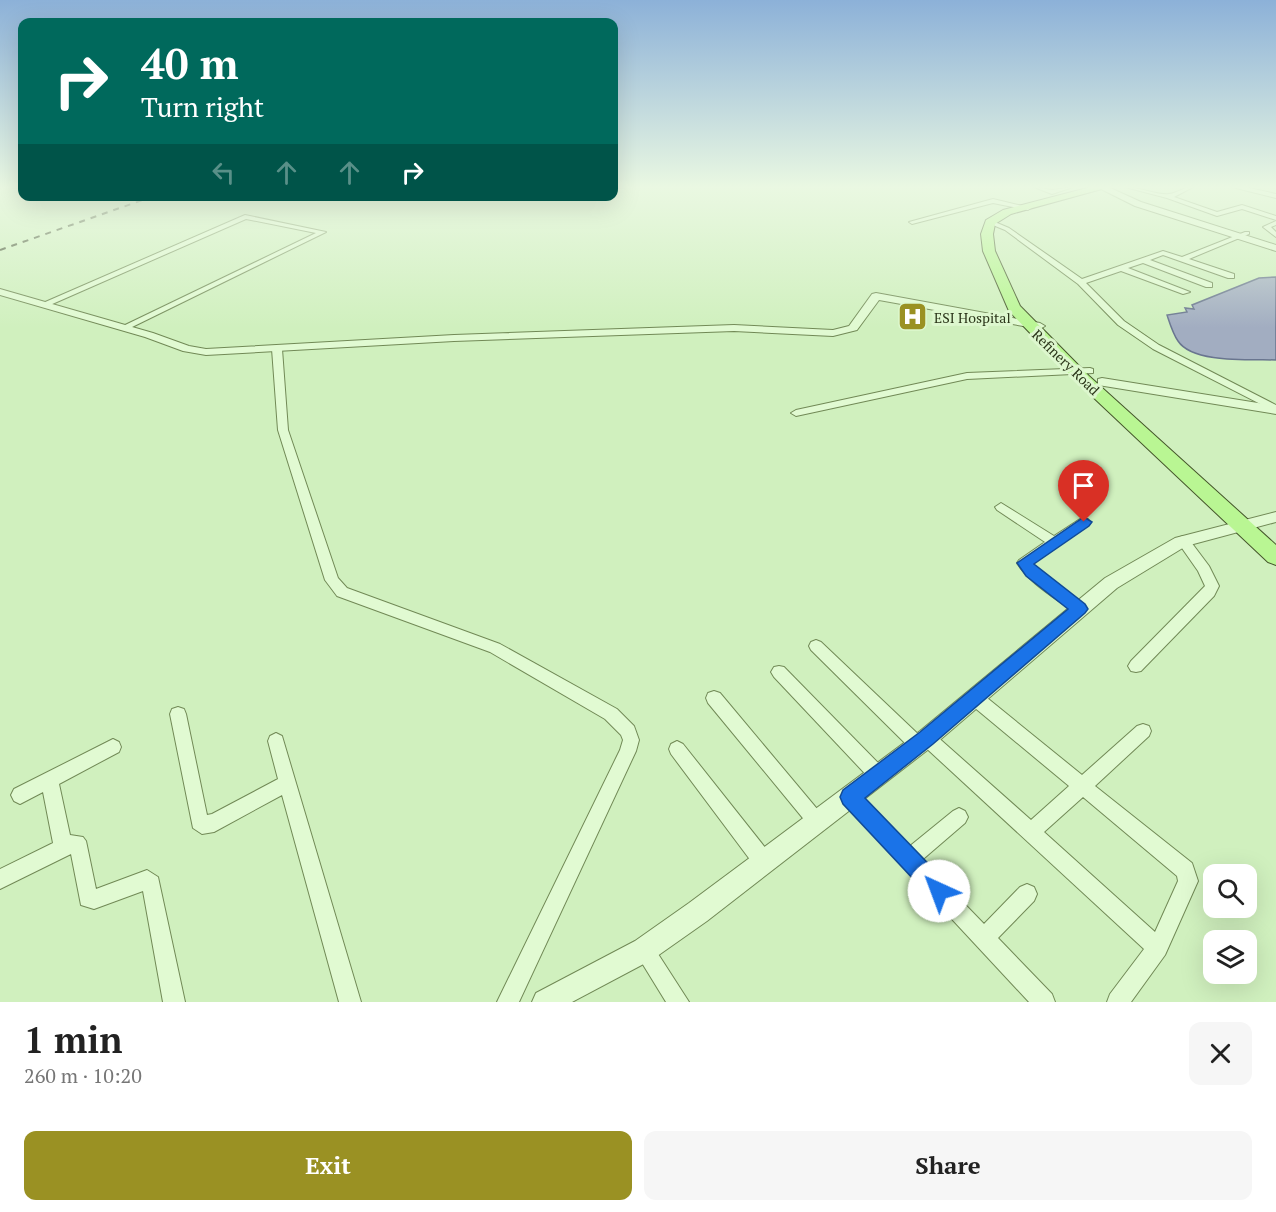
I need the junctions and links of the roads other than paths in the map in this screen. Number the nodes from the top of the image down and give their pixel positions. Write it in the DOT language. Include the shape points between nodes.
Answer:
graph roads {
  1 [pos="206,234"];
  2 [pos="319,234"];
  3 [pos="987,234"];
  4 [pos="1011,234"];
  5 [pos="1239,234"];
  6 [pos="1243,235"];
  7 [pos="1276,242"];
  8 [pos="1276,248"];
  9 [pos="1183,259"];
  10 [pos="1143,260"];
  11 [pos="1121,268"];
  12 [pos="1231,276"];
  13 [pos="1081,282"];
  14 [pos="1209,285"];
  15 [pos="0,292"];
  16 [pos="1186,292"];
  17 [pos="47,303"];
  18 [pos="1034,325"];
  19 [pos="125,327"];
  20 [pos="277,349"];
  21 [pos="1082,371"];
  22 [pos="1102,382"];
  23 [pos="1276,409"];
  24 [pos="796,413"];
  25 [pos="1001,507"];
  26 [pos="1276,517"];
  27 [pos="1084,522"];
  28 [pos="1246,523"];
  29 [pos="1183,541"];
  30 [pos="1276,541"];
  31 [pos="1054,542"];
  32 [pos="1276,557"];
  33 [pos="1080,609"];
  34 [pos="816,646"];
  35 [pos="1136,666"];
  36 [pos="779,672"];
  37 [pos="714,698"];
  38 [pos="975,698"];
  39 [pos="178,714"];
  40 [pos="1143,731"];
  41 [pos="276,741"];
  42 [pos="922,741"];
  43 [pos="113,747"];
  44 [pos="677,749"];
  45 [pos="878,776"];
  46 [pos="50,780"];
  47 [pos="287,783"];
  48 [pos="1082,787"];
  49 [pos="20,795"];
  50 [pos="850,797"];
  51 [pos="959,817"];
  52 [pos="817,822"];
  53 [pos="1030,833"];
  54 [pos="63,846"];
  55 [pos="909,859"];
  56 [pos="764,862"];
  57 [pos="0,879"];
  58 [pos="1027,894"];
  59 [pos="984,938"];
  60 [pos="1158,948"];
  61 [pos="644,950"];
  62 [pos="174,1002"];
  63 [pos="350,1002"];
  64 [pos="508,1002"];
  65 [pos="545,1002"];
  66 [pos="678,1002"];
  67 [pos="1044,1002"];
  68 [pos="1118,1002"];
  1 -- 17 [label="street"];
  2 -- 19 [label="street"];
  3 -- 18 [label="main road, Refinery Road" via="994,264 1014,308"];
  4 -- 13 [label="street"];
  5 -- 6 [label="street"];
  6 -- 7 [label="street"];
  6 -- 8 [label="street"];
  6 -- 9 [label="street"];
  9 -- 10 [label="street" via="1163,253"];
  9 -- 12 [label="street"];
  10 -- 11 [label="street"];
  10 -- 14 [label="street"];
  11 -- 13 [label="street"];
  11 -- 16 [label="street"];
  13 -- 23 [label="street" via="1121,323 1155,347"];
  15 -- 17 [label="street"];
  17 -- 19 [label="street"];
  18 -- 20 [label="street" via="876,296 853,328 833,333 734,328"];
  18 -- 21 [label="main road, Refinery Road"];
  19 -- 20 [label="street" via="206,352"];
  20 -- 64 [label="street" via="284,430 332,580 342,592 495,648 611,714 628,731 628,751"];
  21 -- 22 [label="main road, Refinery Road"];
  21 -- 24 [label="street" via="967,376"];
  21 -- 28 [label="main road, Refinery Road"];
  22 -- 23 [label="street"];
  22 -- 28 [label="main road, Refinery Road"];
  25 -- 31 [label="street"];
  26 -- 28 [label="street"];
  27 -- 31 [label="street"];
  28 -- 29 [label="street"];
  28 -- 30 [label="main road, Refinery Road"];
  28 -- 32 [label="main road, Refinery Road"];
  29 -- 33 [label="street" via="1111,583"];
  29 -- 35 [label="street" via="1212,586"];
  31 -- 33 [label="street" via="1024,563"];
  33 -- 38 [label="street"];
  34 -- 42 [label="street"];
  36 -- 45 [label="street"];
  37 -- 52 [label="street"];
  38 -- 42 [label="street"];
  38 -- 48 [label="street"];
  39 -- 47 [label="street" via="202,825 214,823"];
  40 -- 48 [label="street"];
  41 -- 47 [label="street"];
  42 -- 45 [label="street"];
  42 -- 53 [label="street"];
  43 -- 46 [label="street"];
  44 -- 56 [label="street"];
  45 -- 50 [label="street"];
  46 -- 49 [label="street"];
  46 -- 54 [label="street"];
  47 -- 63 [label="street"];
  48 -- 53 [label="street"];
  48 -- 60 [label="street" via="1179,864 1188,876"];
  50 -- 52 [label="street"];
  50 -- 55 [label="street"];
  51 -- 55 [label="street"];
  52 -- 56 [label="street"];
  53 -- 60 [label="street"];
  54 -- 57 [label="street"];
  54 -- 62 [label="street" via="75,844 79,848 88,898 141,880 151,884"];
  55 -- 59 [label="street"];
  56 -- 61 [label="street"];
  58 -- 59 [label="street"];
  59 -- 67 [label="street"];
  60 -- 68 [label="street"];
  61 -- 65 [label="street"];
  61 -- 66 [label="street"];
}
